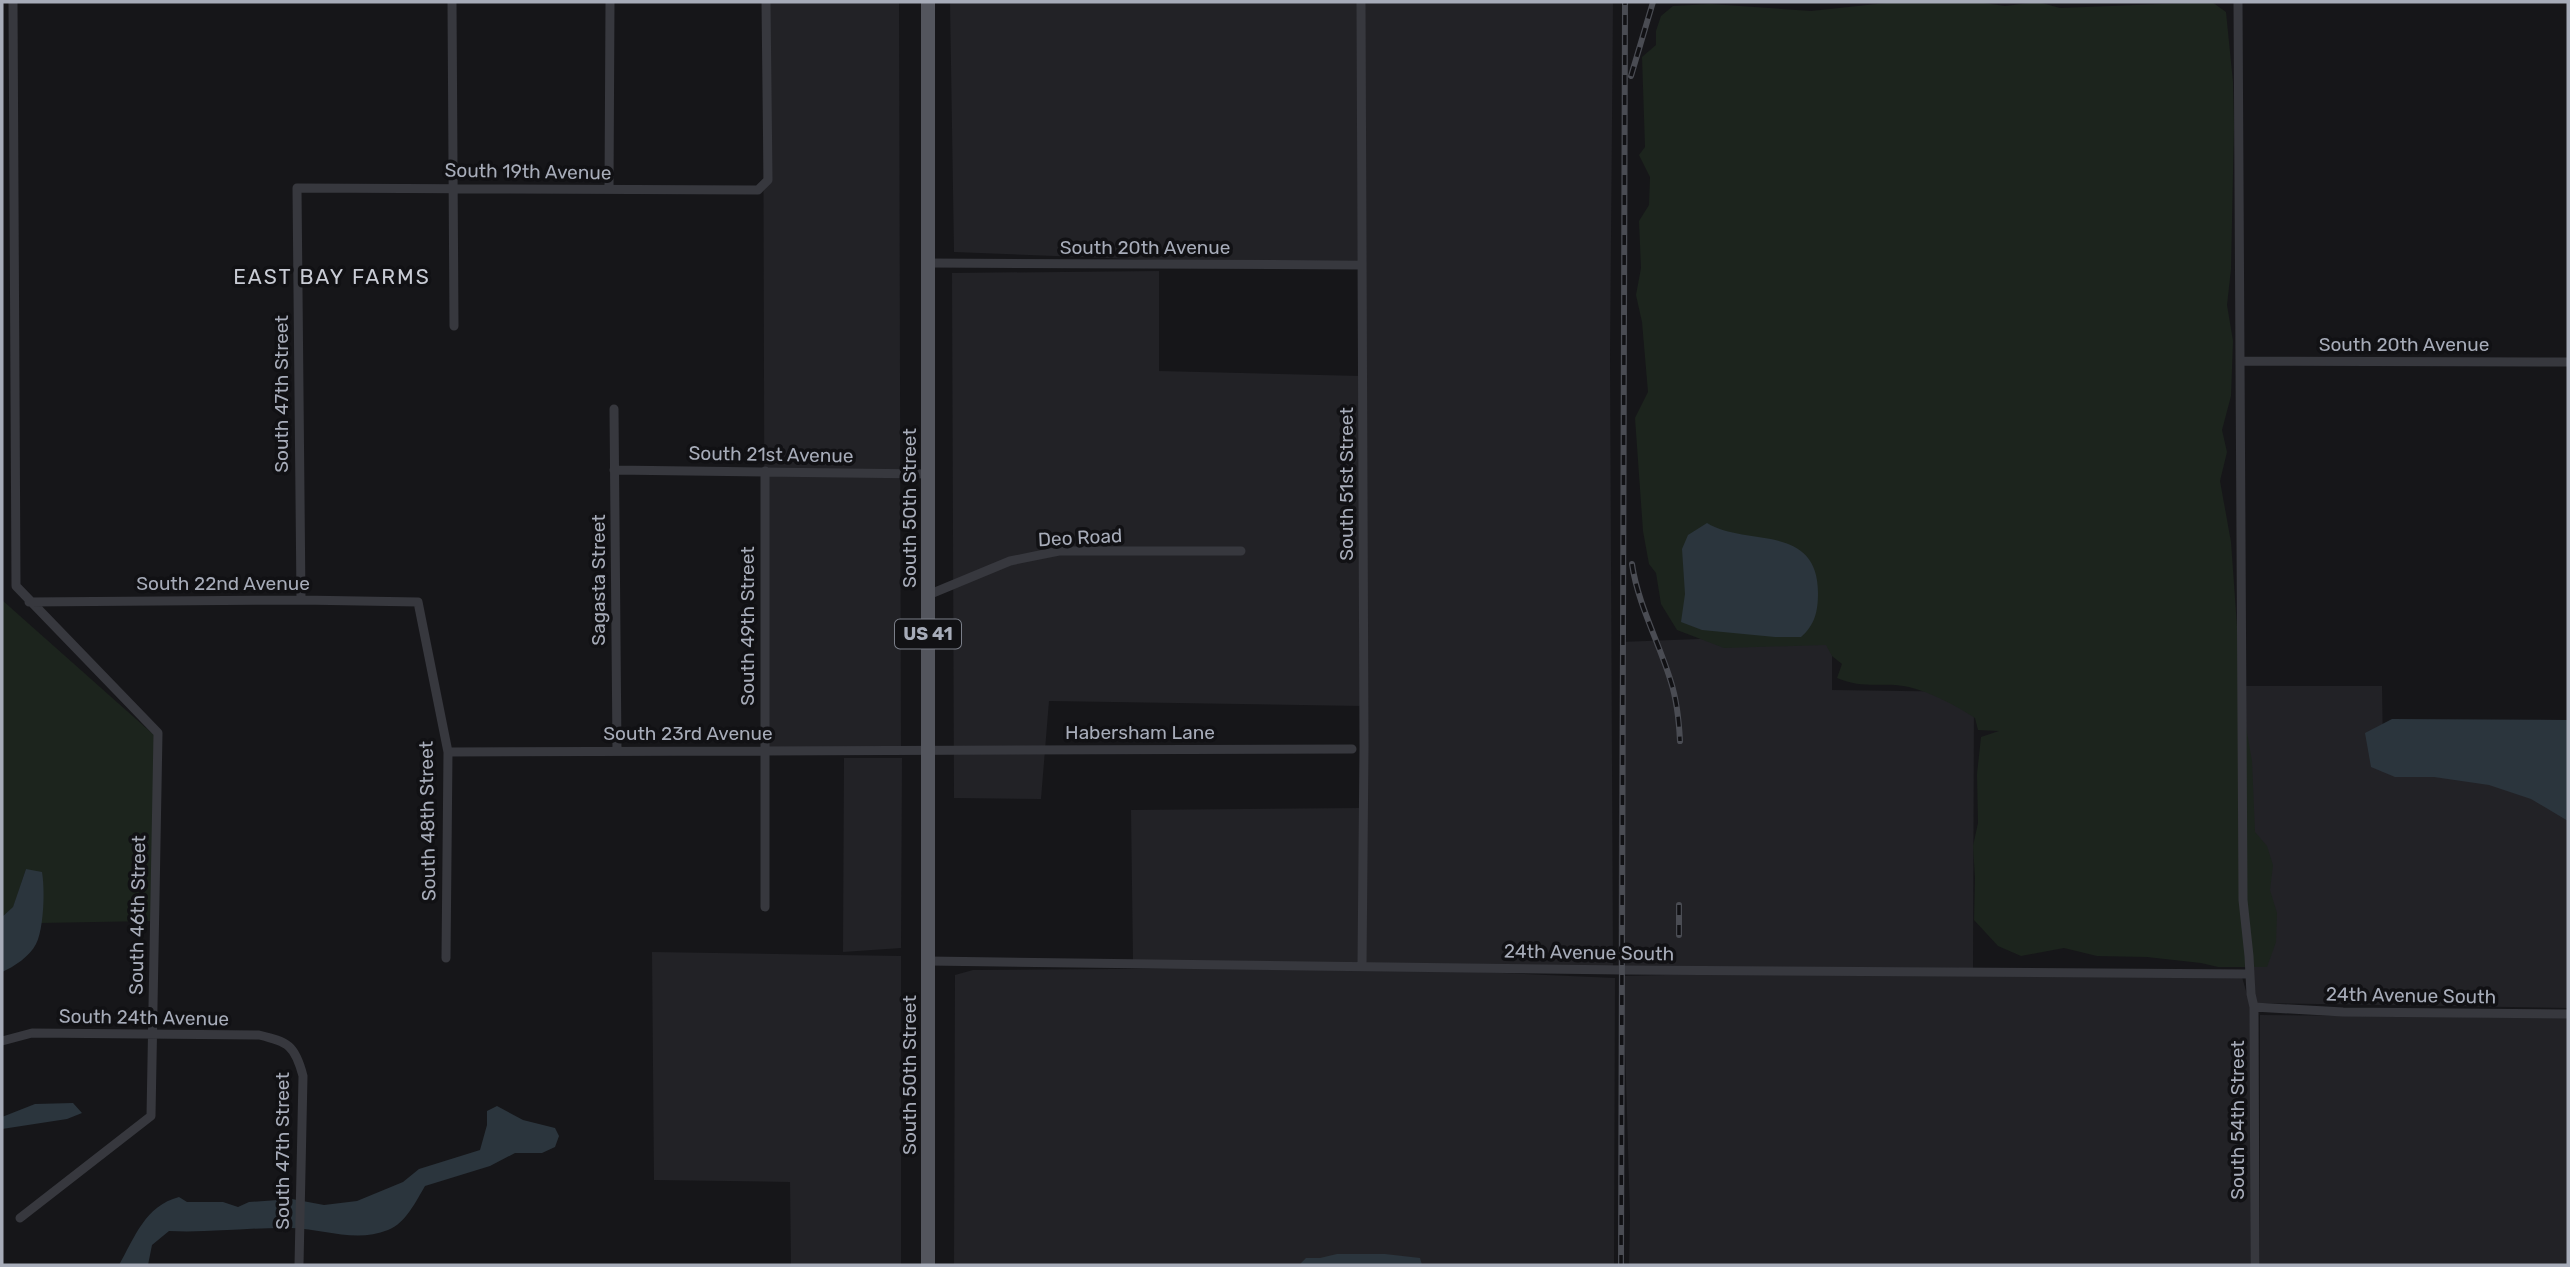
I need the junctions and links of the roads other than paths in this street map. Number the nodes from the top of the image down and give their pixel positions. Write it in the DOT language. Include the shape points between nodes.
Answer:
graph roads {
  1 [pos="13,2"];
  2 [pos="452,2"];
  3 [pos="610,2"];
  4 [pos="766,2"];
  5 [pos="928,2"];
  6 [pos="1360,2"];
  7 [pos="2238,2"];
  8 [pos="453,187"];
  9 [pos="297,188"];
  10 [pos="609,189"];
  11 [pos="928,263"];
  12 [pos="1362,265"];
  13 [pos="454,326"];
  14 [pos="2240,360"];
  15 [pos="2568,362"];
  16 [pos="614,409"];
  17 [pos="614,470"];
  18 [pos="765,471"];
  19 [pos="928,474"];
  20 [pos="1241,551"];
  21 [pos="928,595"];
  22 [pos="301,600"];
  23 [pos="29,602"];
  24 [pos="418,603"];
  25 [pos="1352,750"];
  26 [pos="617,751"];
  27 [pos="765,751"];
  28 [pos="928,751"];
  29 [pos="448,752"];
  30 [pos="765,907"];
  31 [pos="446,958"];
  32 [pos="928,961"];
  33 [pos="1362,966"];
  34 [pos="2250,974"];
  35 [pos="2254,1007"];
  36 [pos="2568,1014"];
  37 [pos="152,1035"];
  38 [pos="2,1041"];
  39 [pos="286,1042"];
  40 [pos="20,1218"];
  41 [pos="299,1265"];
  42 [pos="928,1265"];
  43 [pos="2255,1265"];
  1 -- 23 [label="street" via="16,586"];
  2 -- 8 [label="street"];
  3 -- 10 [label="street"];
  4 -- 10 [label="street, South 19th Avenue" via="768,180 758,190"];
  5 -- 11 [label="main road, South 50th Street / US 41"];
  6 -- 12 [label="street, South 51st Street"];
  7 -- 14 [label="street, South 54th Street"];
  8 -- 9 [label="street, South 19th Avenue"];
  8 -- 10 [label="street, South 19th Avenue"];
  8 -- 13 [label="street"];
  9 -- 22 [label="street, South 47th Street"];
  11 -- 12 [label="street, South 20th Avenue"];
  11 -- 19 [label="main road, South 50th Street / US 41"];
  12 -- 33 [label="street, South 51st Street"];
  14 -- 15 [label="street, South 20th Avenue"];
  14 -- 34 [label="street, South 54th Street" via="2243,900"];
  16 -- 17 [label="street, Sagasta Street"];
  17 -- 18 [label="street, South 21st Avenue"];
  17 -- 26 [label="street, Sagasta Street"];
  18 -- 19 [label="street, South 21st Avenue"];
  18 -- 27 [label="street, South 49th Street"];
  19 -- 21 [label="main road, South 50th Street / US 41"];
  20 -- 21 [label="street, Deo Road" via="1059,551 1010,561"];
  21 -- 28 [label="main road, South 50th Street / US 41"];
  22 -- 23 [label="street, South 22nd Avenue"];
  22 -- 24 [label="street, South 22nd Avenue"];
  23 -- 37 [label="street, South 46th Street" via="158,733"];
  24 -- 29 [label="street, South 48th Street"];
  25 -- 28 [label="street, Habersham Lane"];
  26 -- 27 [label="street, South 23rd Avenue"];
  26 -- 29 [label="street, South 23rd Avenue"];
  27 -- 28 [label="street, South 23rd Avenue"];
  27 -- 30 [label="street, South 49th Street"];
  28 -- 32 [label="main road, South 50th Street / US 41"];
  29 -- 31 [label="street, South 48th Street"];
  32 -- 33 [label="street, 24th Avenue South"];
  32 -- 42 [label="main road, South 50th Street / US 41"];
  33 -- 34 [label="street, 24th Avenue South"];
  34 -- 35 [label="street, South 54th Street"];
  35 -- 36 [label="street, 24th Avenue South"];
  35 -- 43 [label="street, South 54th Street"];
  37 -- 38 [label="street, South 24th Avenue" via="32,1033"];
  37 -- 39 [label="street, South 24th Avenue" via="259,1035"];
  37 -- 40 [label="street, South 46th Street" via="151,1116"];
  39 -- 41 [label="street, South 47th Street" via="298,1056 303,1076"];
}
